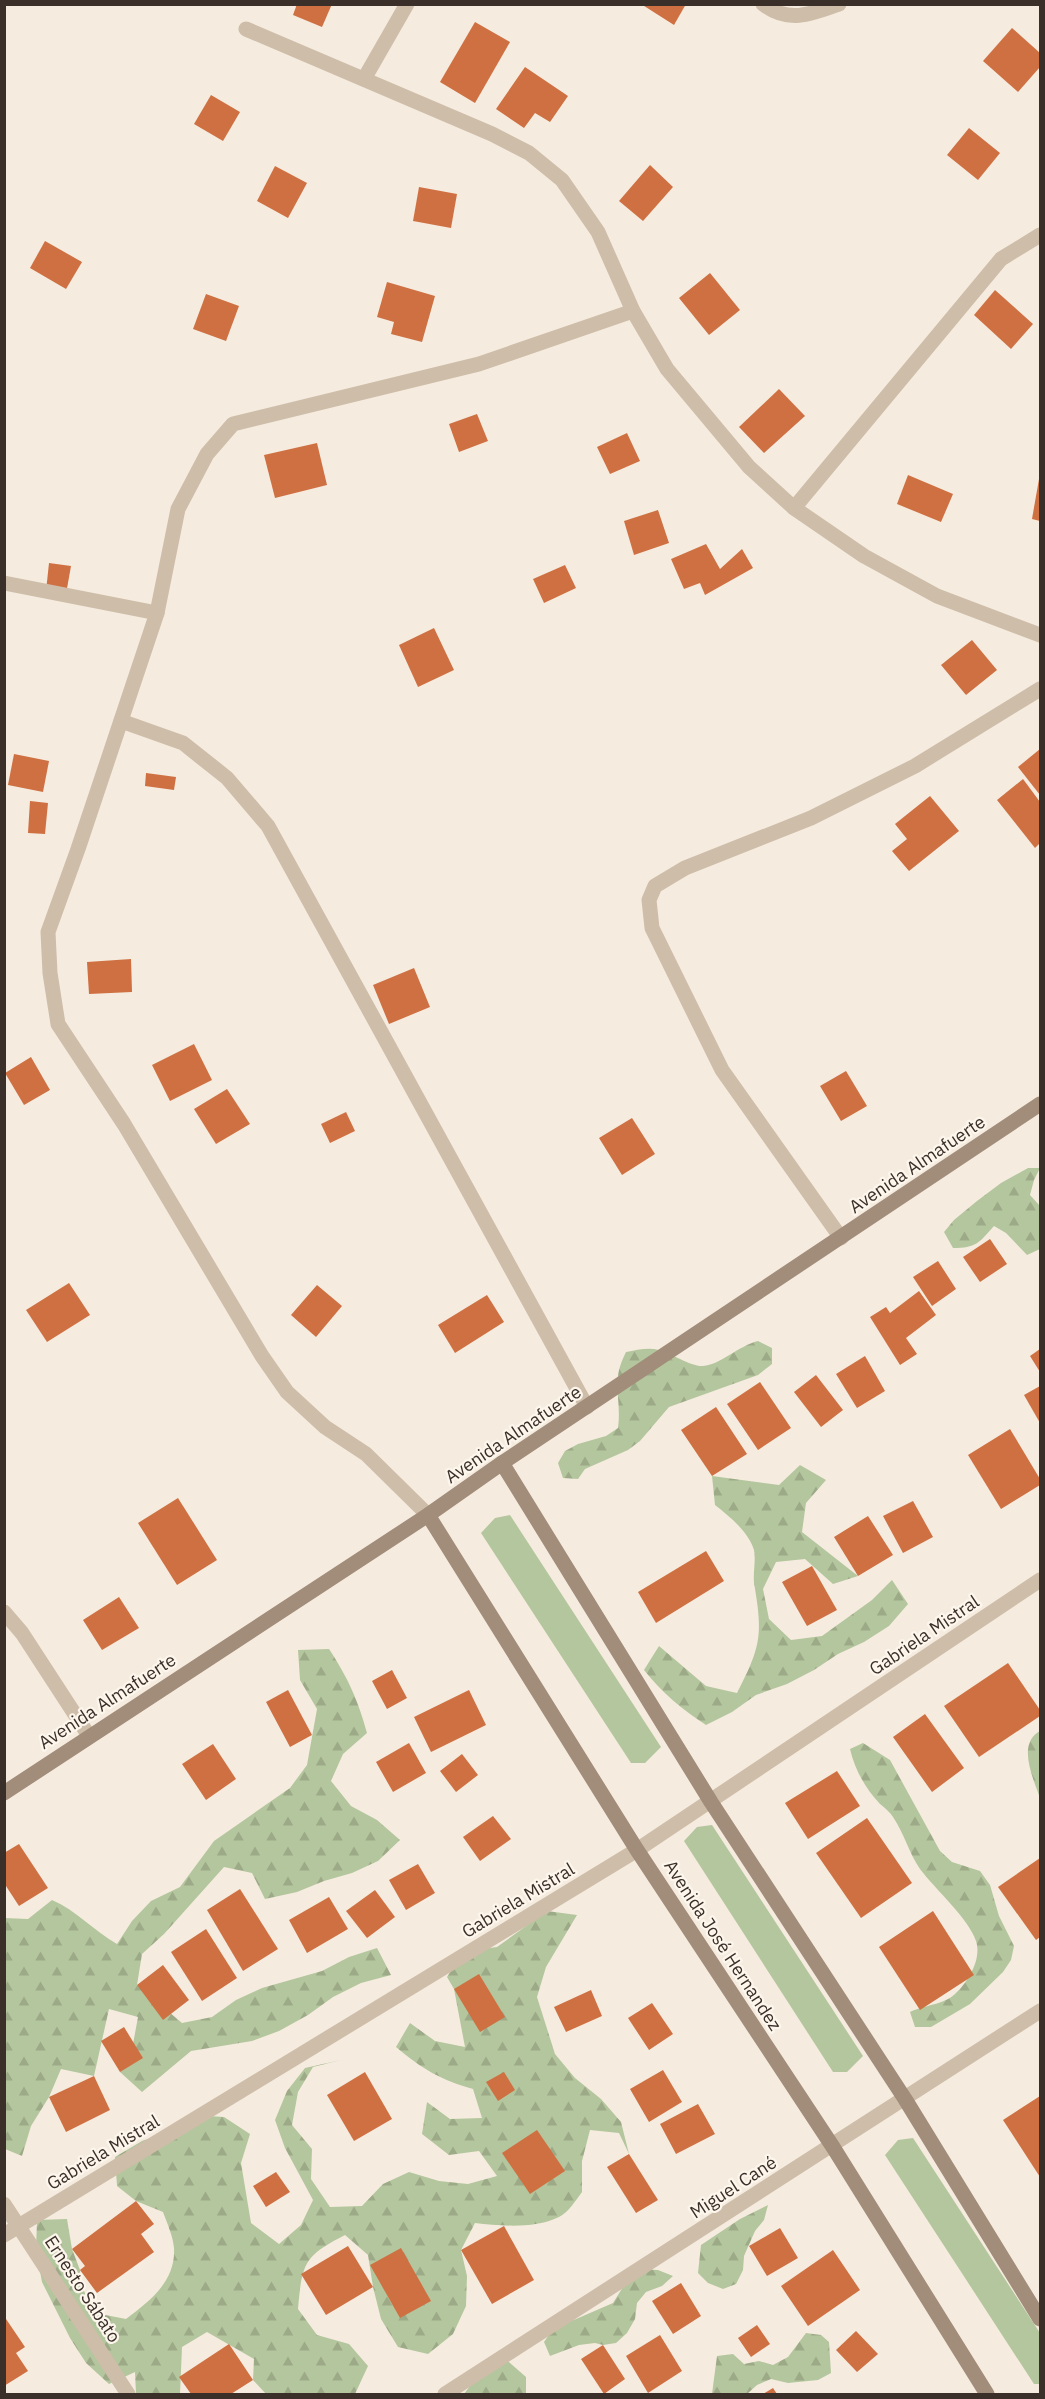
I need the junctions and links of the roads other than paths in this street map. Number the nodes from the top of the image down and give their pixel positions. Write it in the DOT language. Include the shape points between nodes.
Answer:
graph roads {
  1 [pos="407,4"];
  2 [pos="763,4"];
  3 [pos="839,4"];
  4 [pos="246,29"];
  5 [pos="363,79"];
  6 [pos="1041,234"];
  7 [pos="633,311"];
  8 [pos="794,507"];
  9 [pos="4,583"];
  10 [pos="157,613"];
  11 [pos="1041,635"];
  12 [pos="1041,689"];
  13 [pos="121,721"];
  14 [pos="1041,1104"];
  15 [pos="841,1238"];
  16 [pos="587,1407"];
  17 [pos="502,1463"];
  18 [pos="428,1515"];
  19 [pos="1041,1581"];
  20 [pos="4,1612"];
  21 [pos="88,1736"];
  22 [pos="4,1793"];
  23 [pos="711,1802"];
  24 [pos="637,1850"];
  25 [pos="1041,2011"];
  26 [pos="905,2099"];
  27 [pos="833,2147"];
  28 [pos="4,2204"];
  29 [pos="19,2226"];
  30 [pos="4,2235"];
  31 [pos="1041,2319"];
  32 [pos="128,2394"];
  33 [pos="445,2394"];
  34 [pos="987,2394"];
  1 -- 5 [label="street"];
  2 -- 3 [label="street" via="774,13 805,16"];
  4 -- 5 [label="street"];
  5 -- 7 [label="street" via="492,134 529,153 562,180 598,232"];
  6 -- 8 [label="street" via="1001,259"];
  7 -- 8 [label="street" via="667,369 748,467"];
  7 -- 10 [label="street" via="479,364 233,424 207,454 178,509"];
  8 -- 11 [label="street" via="864,556 937,596"];
  9 -- 10 [label="street"];
  10 -- 13 [label="street"];
  12 -- 15 [label="street" via="915,766 811,818 686,868 655,886 649,900 651,928 722,1071"];
  13 -- 16 [label="street" via="183,743 227,778 268,826"];
  13 -- 18 [label="street" via="48,932 58,1024 124,1124 287,1392 325,1427 366,1454"];
  14 -- 15 [label="street, Avenida Almafuerte"];
  15 -- 16 [label="street, Avenida Almafuerte"];
  16 -- 17 [label="street, Avenida Almafuerte"];
  17 -- 18 [label="street, Avenida Almafuerte"];
  17 -- 23 [label="street"];
  18 -- 21 [label="street, Avenida Almafuerte"];
  18 -- 24 [label="street, Avenida José Hernandez"];
  19 -- 23 [label="street, Gabriela Mistral"];
  20 -- 21 [label="street" via="22,1633"];
  21 -- 22 [label="street, Avenida Almafuerte"];
  23 -- 24 [label="street, Gabriela Mistral"];
  23 -- 26 [label="street"];
  24 -- 27 [label="street, Avenida José Hernandez"];
  24 -- 29 [label="street, Gabriela Mistral"];
  25 -- 26 [label="street, Miguel Cané"];
  26 -- 27 [label="street, Miguel Cané"];
  26 -- 31 [label="street"];
  27 -- 33 [label="street, Miguel Cané"];
  27 -- 34 [label="street, Avenida José Hernandez"];
  28 -- 29 [label="street, Ernesto Sábato"];
  29 -- 30 [label="street, Gabriela Mistral"];
  29 -- 32 [label="street, Ernesto Sábato"];
}
